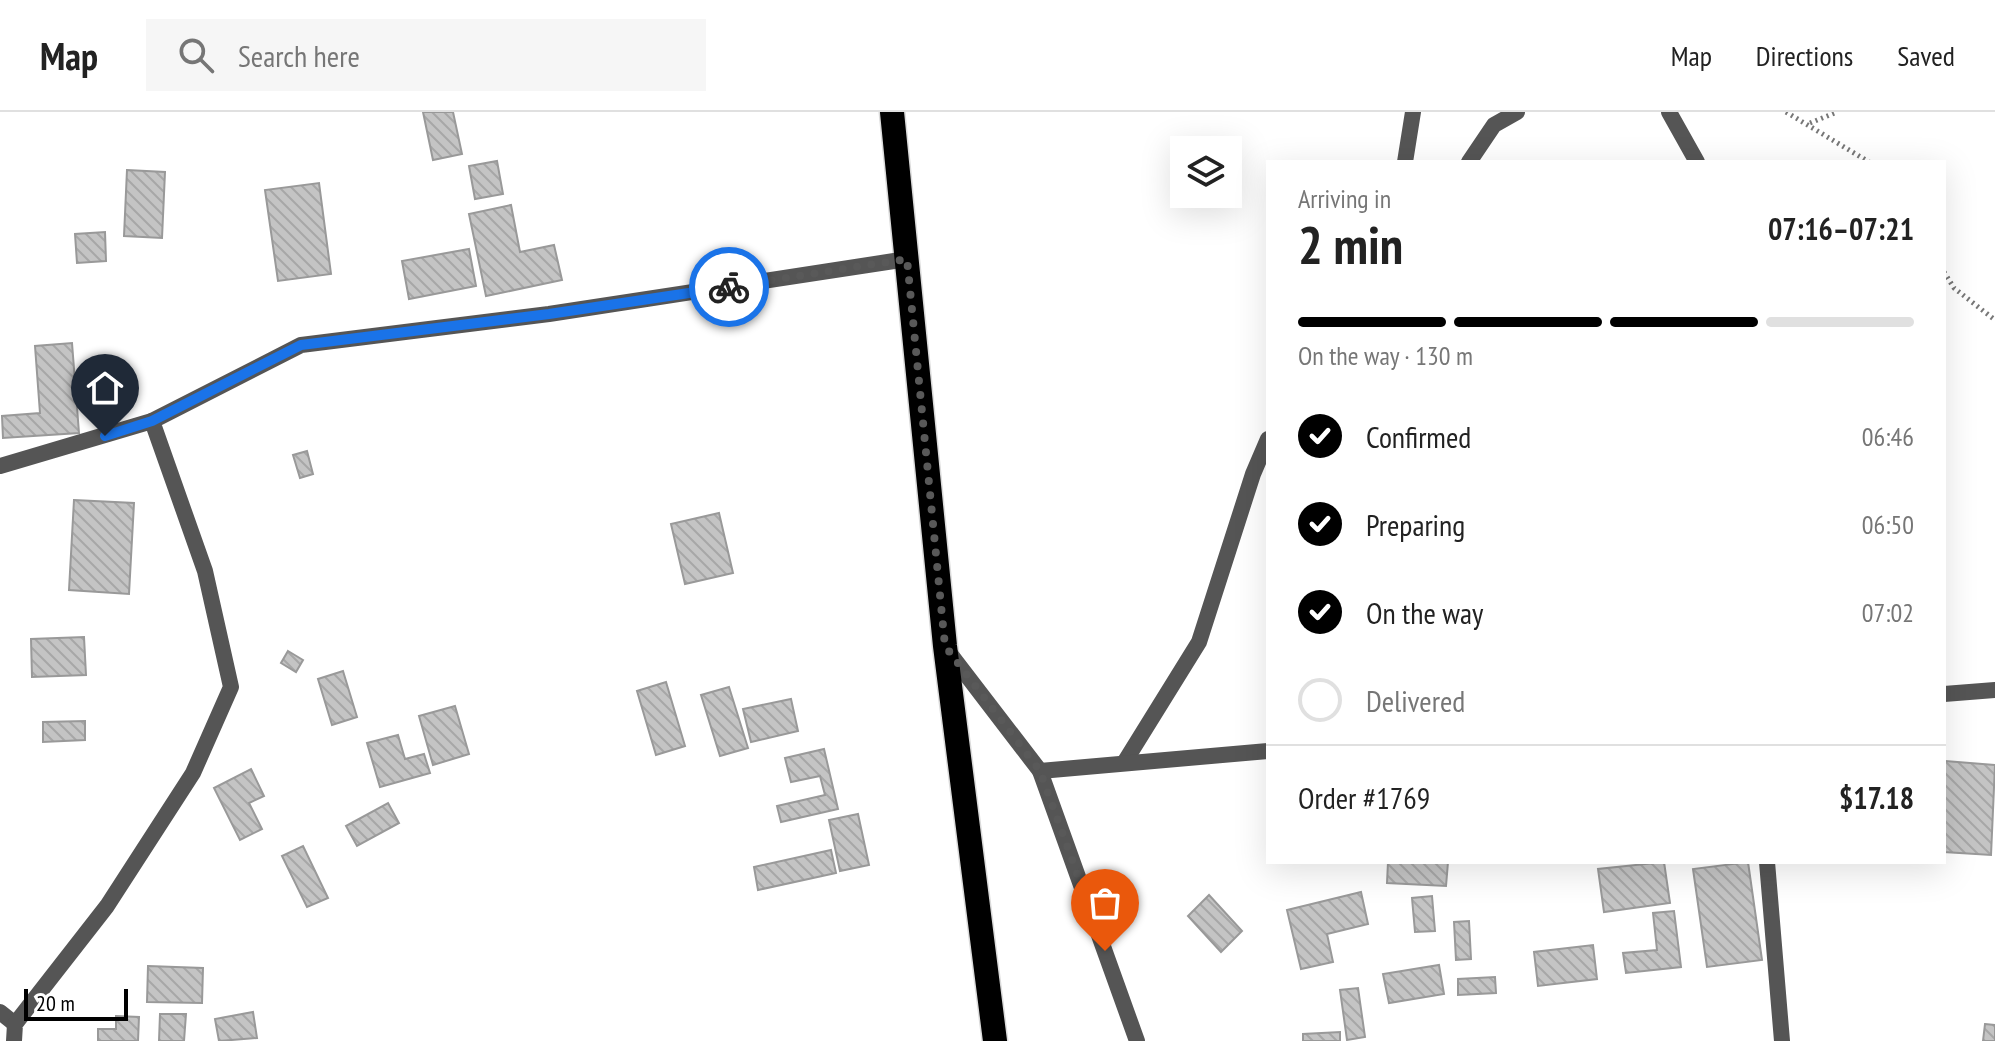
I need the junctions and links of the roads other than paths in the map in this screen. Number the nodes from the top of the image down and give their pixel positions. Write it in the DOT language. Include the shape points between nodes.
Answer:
graph roads {
  1 [pos="892,112"];
  2 [pos="1413,112"];
  3 [pos="1517,112"];
  4 [pos="1669,112"];
  5 [pos="1405,160"];
  6 [pos="1470,160"];
  7 [pos="1696,160"];
  8 [pos="907,259"];
  9 [pos="152,421"];
  10 [pos="1266,444"];
  11 [pos="0,466"];
  12 [pos="945,646"];
  13 [pos="1995,690"];
  14 [pos="1946,694"];
  15 [pos="1266,751"];
  16 [pos="1124,763"];
  17 [pos="1040,771"];
  18 [pos="1767,864"];
  19 [pos="0,1012"];
  20 [pos="15,1032"];
  21 [pos="995,1041"];
  22 [pos="1137,1041"];
  23 [pos="1782,1041"];
  1 -- 8 [label="highway"];
  2 -- 5 [label="street"];
  3 -- 6 [label="street" via="1494,125"];
  4 -- 7 [label="street"];
  8 -- 9 [label="street" via="549,314 301,345"];
  8 -- 12 [label="highway"];
  9 -- 11 [label="street"];
  9 -- 20 [label="street" via="205,571 231,687 193,773 107,906"];
  10 -- 16 [label="street" via="1199,642"];
  12 -- 17 [label="street"];
  12 -- 21 [label="highway"];
  13 -- 14 [label="street"];
  15 -- 16 [label="street"];
  16 -- 17 [label="street"];
  17 -- 22 [label="street"];
  18 -- 23 [label="street"];
  19 -- 20 [label="street"];
}
